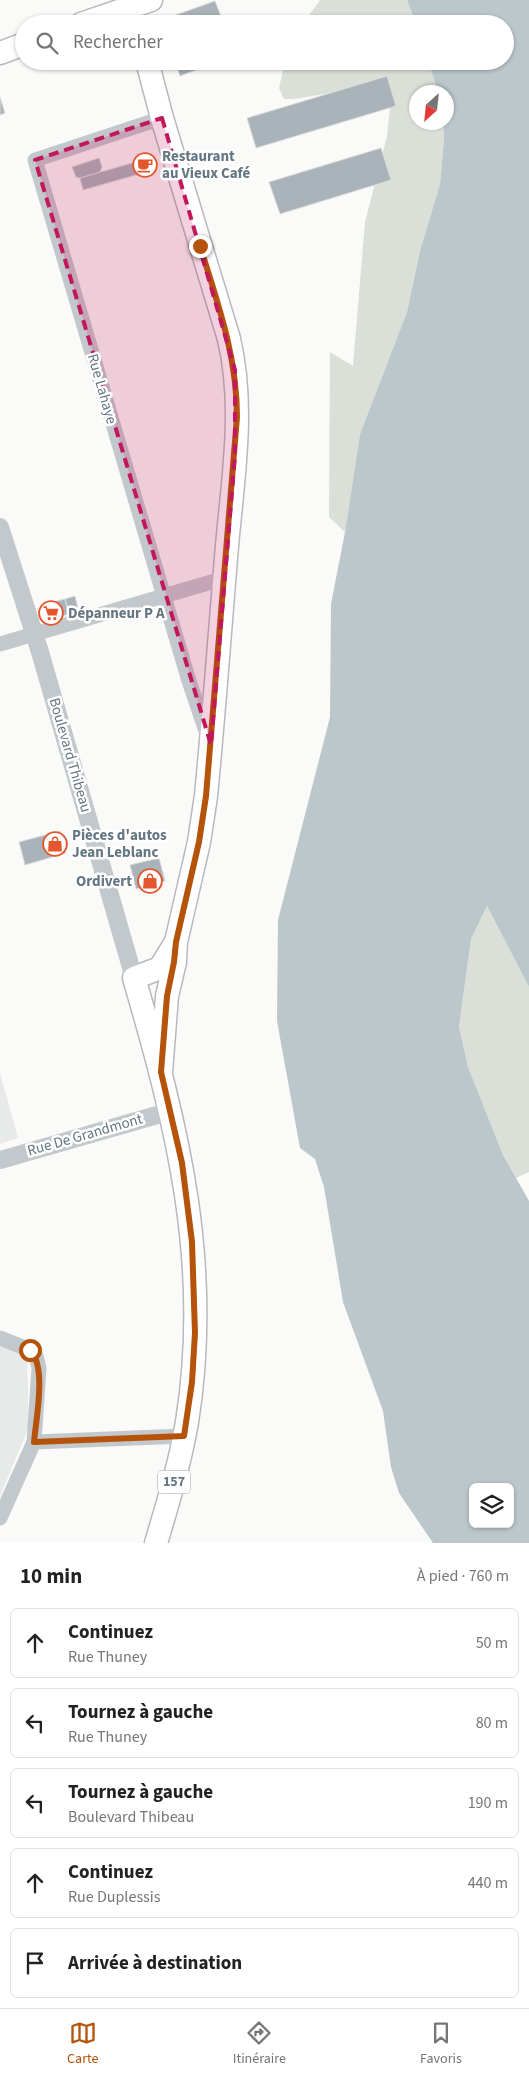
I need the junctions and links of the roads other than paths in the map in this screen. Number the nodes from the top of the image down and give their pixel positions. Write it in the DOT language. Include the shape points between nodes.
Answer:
graph roads {
  1 [pos="139,10"];
  2 [pos="118,15"];
  3 [pos="15,47"];
  4 [pos="0,53"];
  5 [pos="149,70"];
  6 [pos="162,118"];
  7 [pos="0,527"];
  8 [pos="225,578"];
  9 [pos="163,596"];
  10 [pos="34,634"];
  11 [pos="0,644"];
  12 [pos="211,745"];
  13 [pos="176,942"];
  14 [pos="134,978"];
  15 [pos="161,1072"];
  16 [pos="171,1111"];
  17 [pos="0,1160"];
  18 [pos="0,1338"];
  19 [pos="184,1436"];
  20 [pos="34,1442"];
  21 [pos="0,1518"];
  22 [pos="156,1543"];
  1 -- 2 [label="main road"];
  3 -- 4 [label="main road"];
  5 -- 6 [label="main road, 157"];
  6 -- 8 [label="main road, 157" via="229,338 235,370 237,417"];
  6 -- 9 [label="street, Rue Lahaye" via="35,160"];
  7 -- 10 [label="street, Boulevard Thibeau"];
  8 -- 9 [label="street"];
  8 -- 12 [label="main road, 157"];
  9 -- 10 [label="street"];
  9 -- 12 [label="street, Rue Lahaye"];
  10 -- 11 [label="street"];
  10 -- 14 [label="street, Boulevard Thibeau"];
  12 -- 13 [label="main road, 157" via="199,842"];
  13 -- 14 [label="main road, 157" via="160,968"];
  13 -- 15 [label="main road, 157" via="166,1004"];
  14 -- 15 [label="main road, Boulevard Thibeau / 157"];
  15 -- 16 [label="main road, Boulevard Thibeau / 157"];
  16 -- 17 [label="street, Rue De Grandmont"];
  16 -- 19 [label="main road, Boulevard Thibeau / 157" via="188,1202 195,1295 192,1382"];
  18 -- 20 [label="street" via="26,1347 38,1360"];
  19 -- 20 [label="street"];
  19 -- 22 [label="main road, Boulevard Thibeau / 157"];
  20 -- 21 [label="street"];
}
